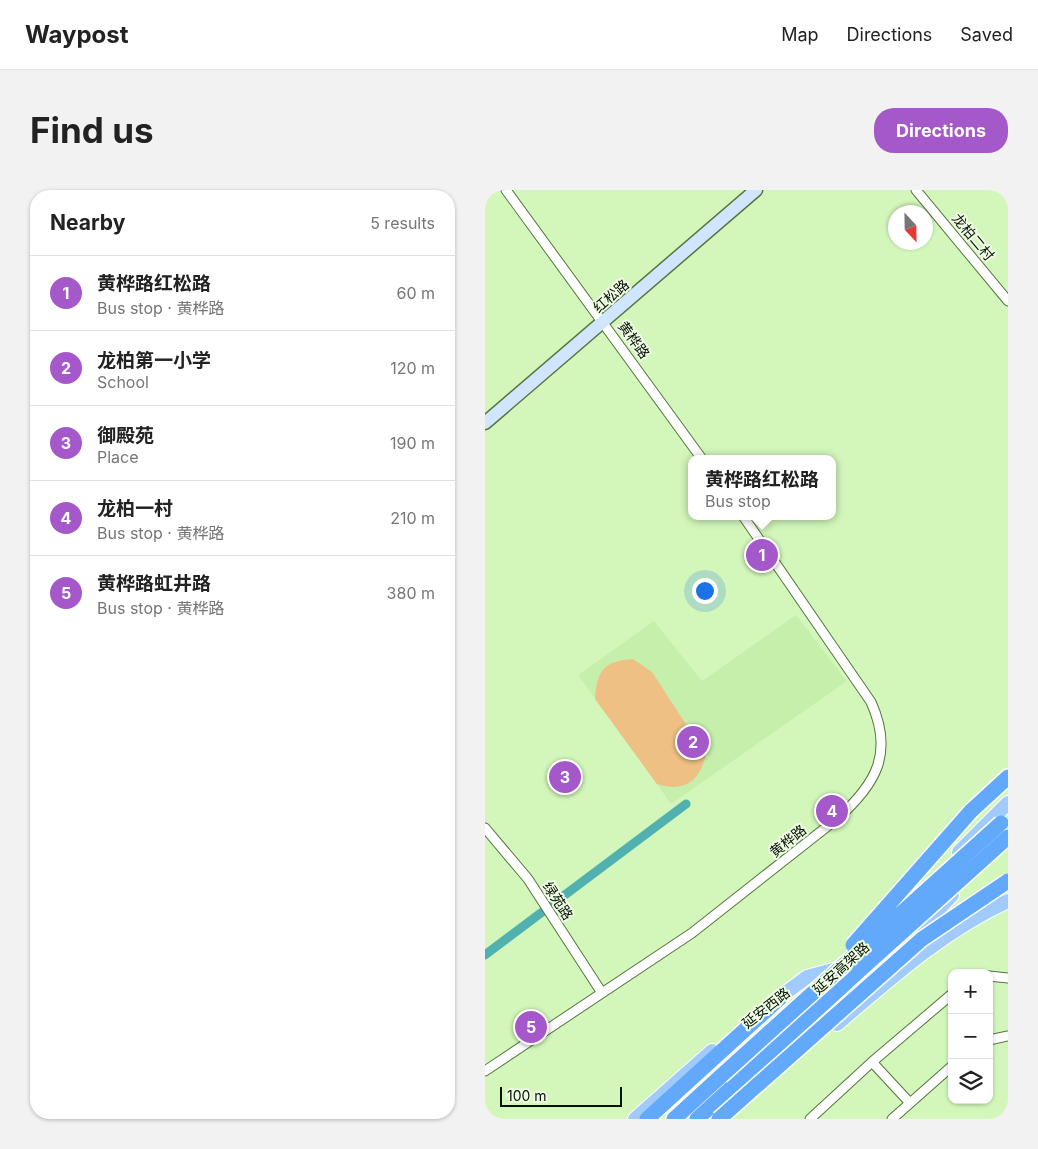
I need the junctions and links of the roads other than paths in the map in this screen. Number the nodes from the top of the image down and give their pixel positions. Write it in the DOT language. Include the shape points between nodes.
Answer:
graph roads {
  1 [pos="507,190"];
  2 [pos="756,190"];
  3 [pos="916,190"];
  4 [pos="1008,301"];
  5 [pos="604,322"];
  6 [pos="485,423"];
  7 [pos="699,455"];
  8 [pos="746,520"];
  9 [pos="1008,778"];
  10 [pos="1008,802"];
  11 [pos="1007,826"];
  12 [pos="485,828"];
  13 [pos="1008,848"];
  14 [pos="1008,882"];
  15 [pos="1008,889"];
  16 [pos="1008,901"];
  17 [pos="961,913"];
  18 [pos="927,922"];
  19 [pos="921,943"];
  20 [pos="902,968"];
  21 [pos="859,971"];
  22 [pos="879,971"];
  23 [pos="993,976"];
  24 [pos="1008,978"];
  25 [pos="602,993"];
  26 [pos="781,997"];
  27 [pos="948,997"];
  28 [pos="1008,1036"];
  29 [pos="993,1039"];
  30 [pos="872,1062"];
  31 [pos="948,1070"];
  32 [pos="485,1071"];
  33 [pos="721,1076"];
  34 [pos="910,1103"];
  35 [pos="635,1119"];
  36 [pos="647,1119"];
  37 [pos="674,1119"];
  38 [pos="697,1119"];
  39 [pos="711,1119"];
  40 [pos="719,1119"];
  41 [pos="726,1119"];
  42 [pos="810,1119"];
  43 [pos="892,1119"];
  1 -- 5 [label="street, 黄桦路"];
  2 -- 5 [label="street, 红松路"];
  3 -- 4 [label="street, 龙柏二村"];
  5 -- 6 [label="street, 红松路"];
  5 -- 7 [label="street, 黄桦路"];
  8 -- 25 [label="street, 黄桦路" via="871,702 880,727 881,742 875,775 860,798 756,884 693,933"];
  9 -- 33 [label="highway, bridge" via="971,811 848,950"];
  10 -- 26 [label="main road, 延安西路" via="858,955 837,970 807,977"];
  11 -- 18 [label="main road"];
  11 -- 21 [label="highway, 延安高架路, bridge"];
  11 -- 33 [label="highway, 延安高架路, bridge"];
  12 -- 25 [label="street, 绿苑路" via="519,866"];
  13 -- 21 [label="highway, bridge"];
  14 -- 17 [label="highway, bridge"];
  15 -- 17 [label="highway, bridge"];
  15 -- 19 [label="main road"];
  16 -- 20 [label="main road" via="989,910"];
  17 -- 40 [label="highway, bridge" via="922,939"];
  18 -- 19 [label="main road"];
  18 -- 22 [label="main road"];
  19 -- 22 [label="main road"];
  20 -- 22 [label="main road"];
  20 -- 41 [label="main road"];
  21 -- 38 [label="highway, 延安高架路"];
  22 -- 39 [label="main road"];
  23 -- 24 [label="street"];
  25 -- 32 [label="street, 黄桦路"];
  26 -- 35 [label="main road, 延安西路" via="691,1068"];
  26 -- 36 [label="highway"];
  27 -- 30 [label="street"];
  28 -- 29 [label="street"];
  30 -- 34 [label="street"];
  30 -- 42 [label="street"];
  31 -- 34 [label="street"];
  33 -- 37 [label="highway, 延安高架路"];
  34 -- 43 [label="street"];
}
